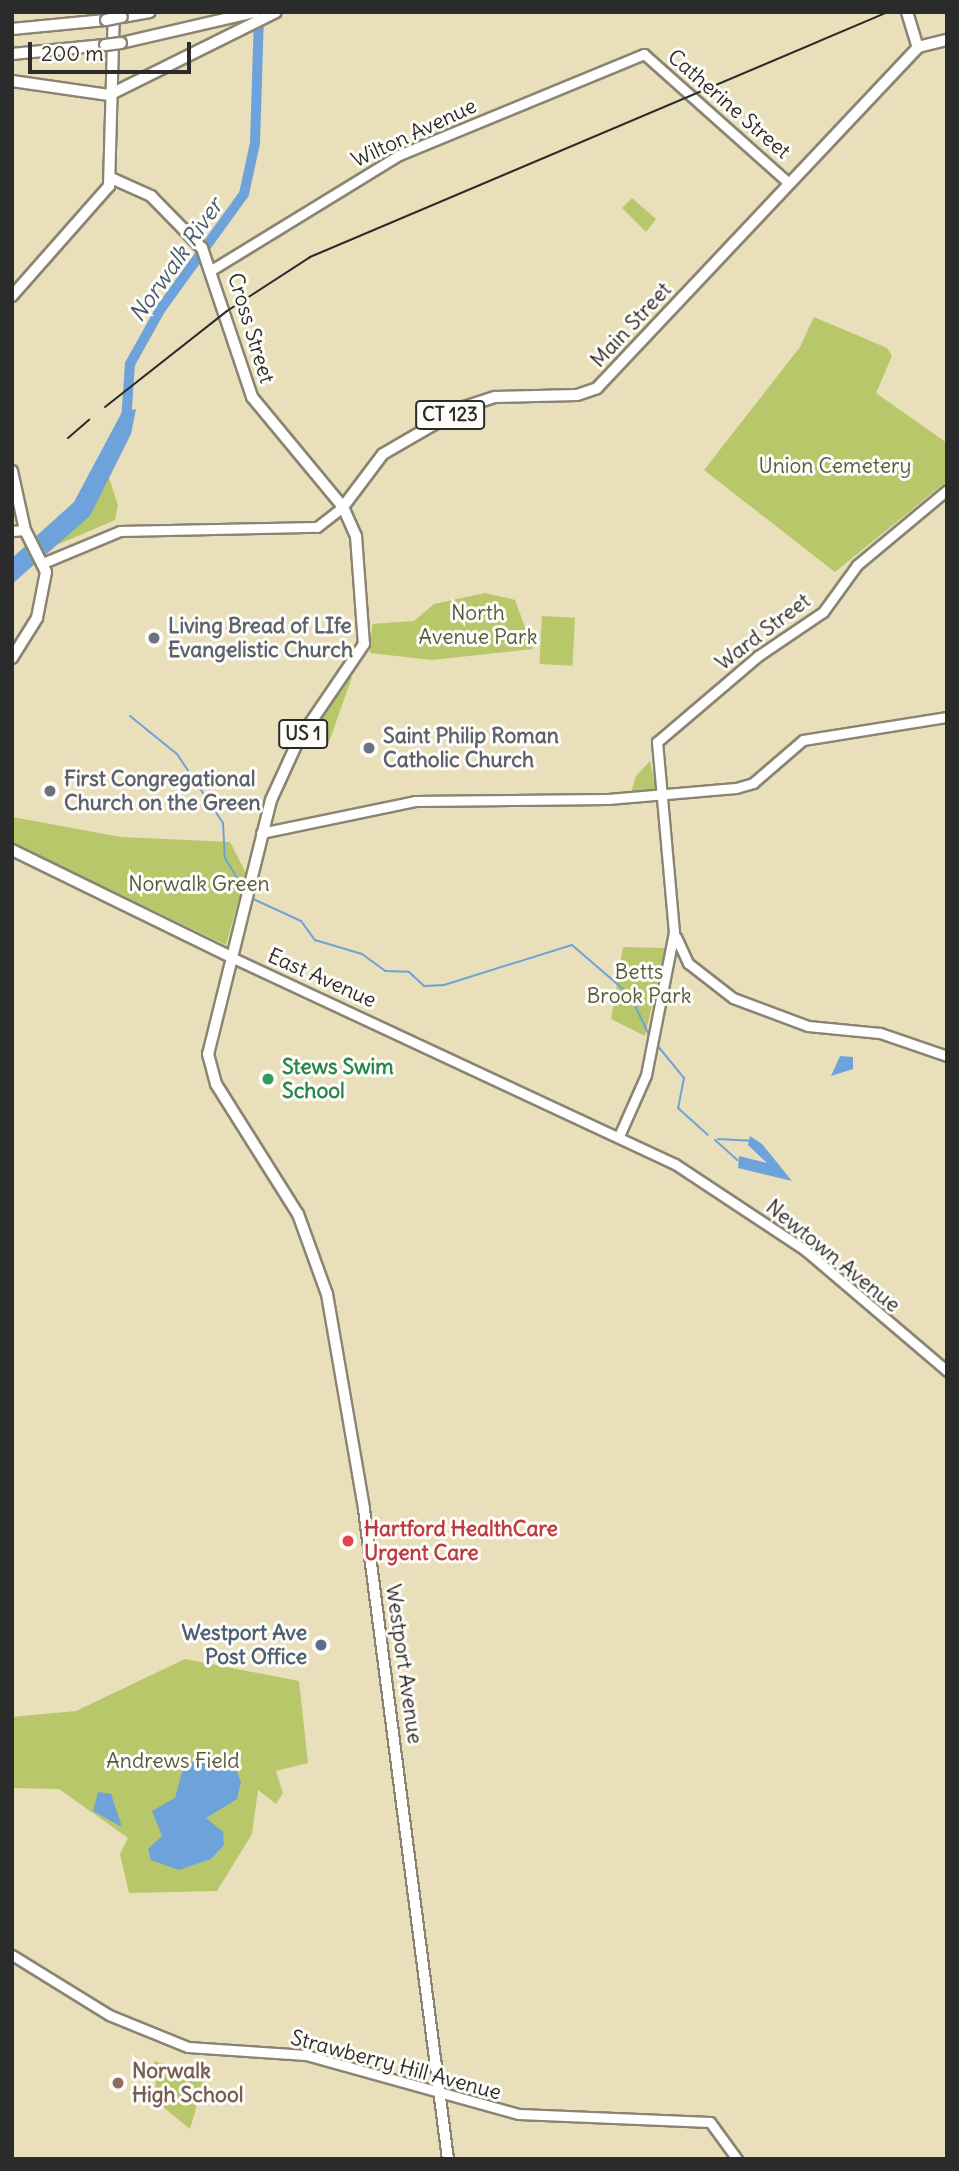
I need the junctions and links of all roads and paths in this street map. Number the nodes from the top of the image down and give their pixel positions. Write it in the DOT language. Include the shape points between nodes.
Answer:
graph roads {
  1 [pos="150,12"];
  2 [pos="255,12"];
  3 [pos="276,12"];
  4 [pos="907,12"];
  5 [pos="114,16"];
  6 [pos="231,25"];
  7 [pos="12,29"];
  8 [pos="947,40"];
  9 [pos="918,47"];
  10 [pos="12,54"];
  11 [pos="644,54"];
  12 [pos="12,81"];
  13 [pos="114,93"];
  14 [pos="111,178"];
  15 [pos="789,183"];
  16 [pos="211,264"];
  17 [pos="12,296"];
  18 [pos="12,471"];
  19 [pos="947,490"];
  20 [pos="343,507"];
  21 [pos="12,531"];
  22 [pos="27,534"];
  23 [pos="42,561"];
  24 [pos="12,658"];
  25 [pos="947,717"];
  26 [pos="666,797"];
  27 [pos="261,833"];
  28 [pos="12,850"];
  29 [pos="674,932"];
  30 [pos="231,957"];
  31 [pos="947,1056"];
  32 [pos="619,1136"];
  33 [pos="947,1371"];
  34 [pos="12,1955"];
  35 [pos="441,2093"];
  36 [pos="448,2159"];
  37 [pos="737,2159"];
  1 -- 5 [label="highway"];
  2 -- 6 [label="highway"];
  3 -- 6 [label="highway"];
  4 -- 9 [label="main road"];
  5 -- 7 [label="highway"];
  5 -- 13 [label="main road"];
  6 -- 10 [label="highway, bridge"];
  6 -- 13 [label="highway"];
  8 -- 9 [label="main road"];
  9 -- 15 [label="main road, Main Street / CT 123"];
  11 -- 15 [label="main road, Catherine Street"];
  11 -- 16 [label="main road, Wilton Avenue" via="399,155"];
  12 -- 13 [label="highway"];
  13 -- 14 [label="main road"];
  14 -- 16 [label="main road, Cross Street / US 1" via="151,196 191,234"];
  14 -- 17 [label="main road" via="97,204"];
  15 -- 20 [label="main road, Main Street / CT 123" via="597,388 578,395 495,397 464,407 383,454"];
  16 -- 20 [label="main road, Cross Street / US 1" via="252,397"];
  18 -- 22 [label="main road"];
  19 -- 26 [label="main road, Ward Street" via="857,565 823,612 758,656 657,742"];
  20 -- 23 [label="main road, Main Street" via="317,527 120,531"];
  20 -- 27 [label="main road, US 1" via="356,536 364,644 292,751"];
  21 -- 22 [label="main road"];
  22 -- 23 [label="main road"];
  23 -- 24 [label="main road" via="42,605 22,650"];
  25 -- 26 [label="main road" via="803,740 753,783"];
  26 -- 27 [label="main road" via="415,801"];
  26 -- 29 [label="main road"];
  27 -- 30 [label="main road, US 1"];
  28 -- 30 [label="main road, East Avenue"];
  29 -- 31 [label="main road" via="688,963 733,998 808,1026 880,1033"];
  29 -- 32 [label="main road" via="642,1088"];
  30 -- 32 [label="main road, East Avenue"];
  30 -- 35 [label="main road, Westport Avenue / US 1" via="208,1054 216,1084 298,1214 327,1294 364,1509"];
  32 -- 33 [label="main road, Newtown Avenue" via="765,1220"];
  34 -- 35 [label="main road, Strawberry Hill Avenue" via="83,2001 170,2042 306,2055"];
  35 -- 36 [label="main road, Westport Avenue / US 1"];
  35 -- 37 [label="main road, Strawberry Hill Avenue" via="538,2116 710,2122"];
}
